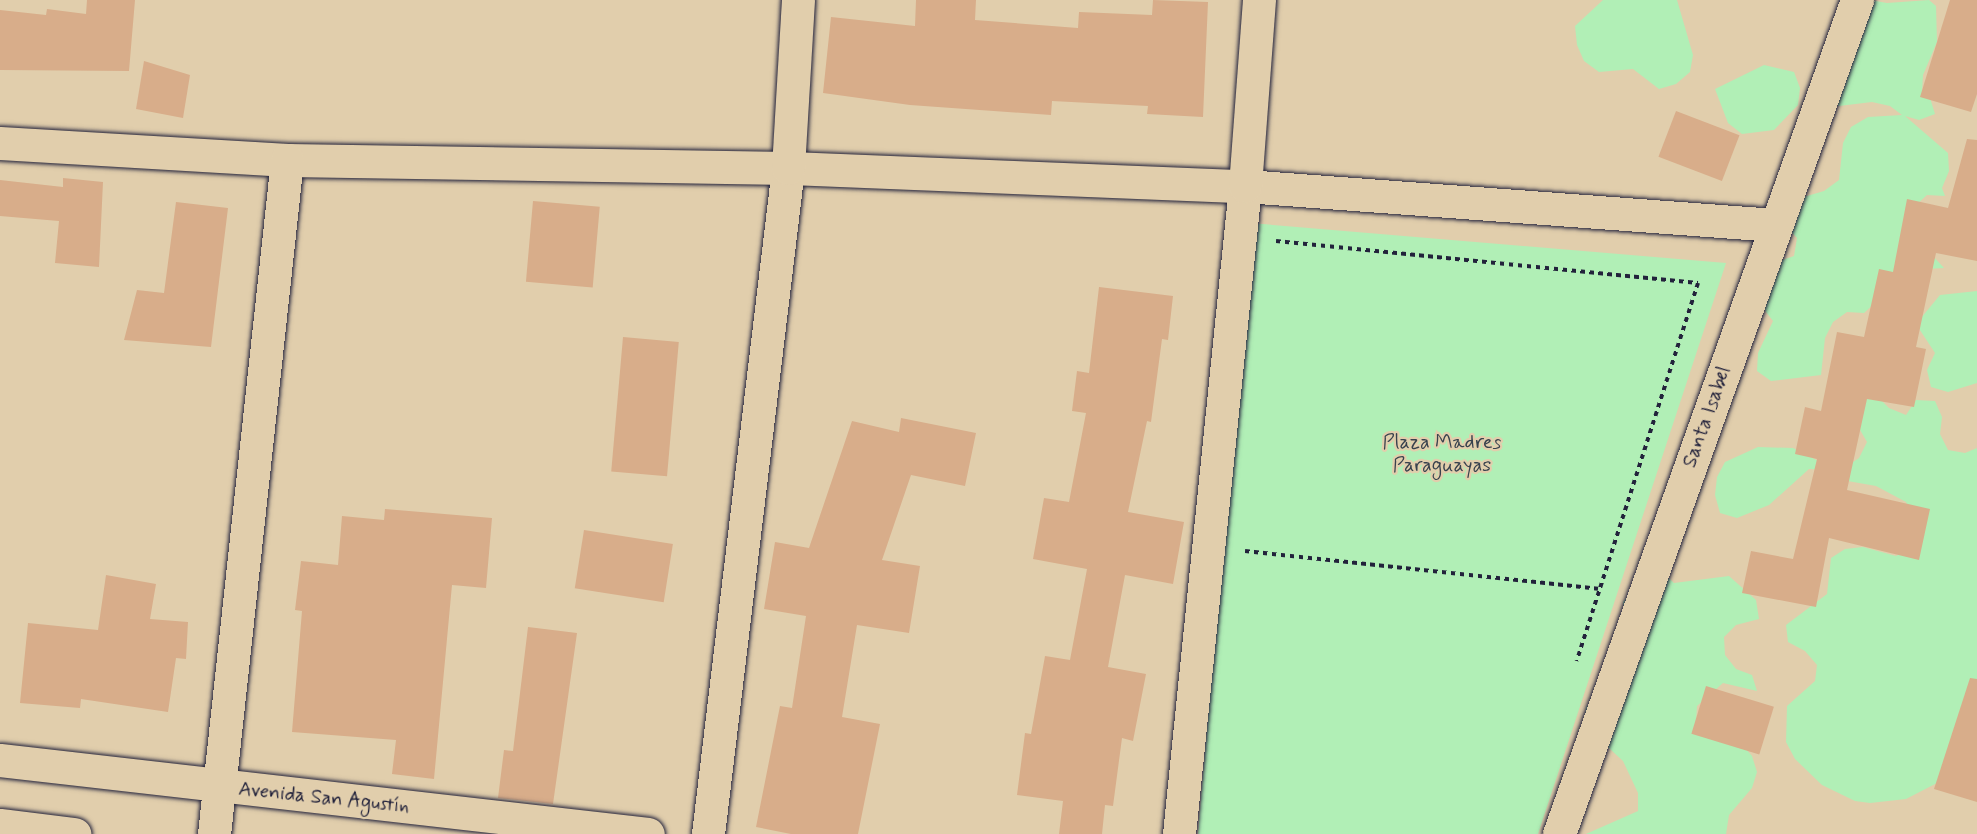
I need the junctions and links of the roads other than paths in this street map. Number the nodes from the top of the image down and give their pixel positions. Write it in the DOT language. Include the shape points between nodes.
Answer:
graph roads {
  1 [pos="798,0"];
  2 [pos="1259,0"];
  3 [pos="1857,0"];
  4 [pos="0,143"];
  5 [pos="287,160"];
  6 [pos="788,168"];
  7 [pos="1245,186"];
  8 [pos="1775,225"];
  9 [pos="0,760"];
  10 [pos="220,786"];
  11 [pos="0,825"];
  12 [pos="74,834"];
  13 [pos="214,834"];
  14 [pos="648,834"];
  15 [pos="708,834"];
  16 [pos="1179,834"];
  17 [pos="1559,834"];
  1 -- 6 [label="street"];
  2 -- 7 [label="street"];
  3 -- 8 [label="street, Santa Isabel"];
  4 -- 5 [label="street"];
  5 -- 6 [label="street"];
  5 -- 10 [label="street"];
  6 -- 7 [label="street"];
  6 -- 15 [label="street"];
  7 -- 8 [label="street"];
  7 -- 16 [label="street"];
  8 -- 17 [label="street, Santa Isabel"];
  9 -- 10 [label="street, Avenida San Agustín"];
  10 -- 13 [label="street"];
  10 -- 14 [label="street, Avenida San Agustín"];
  11 -- 12 [label="street"];
}
